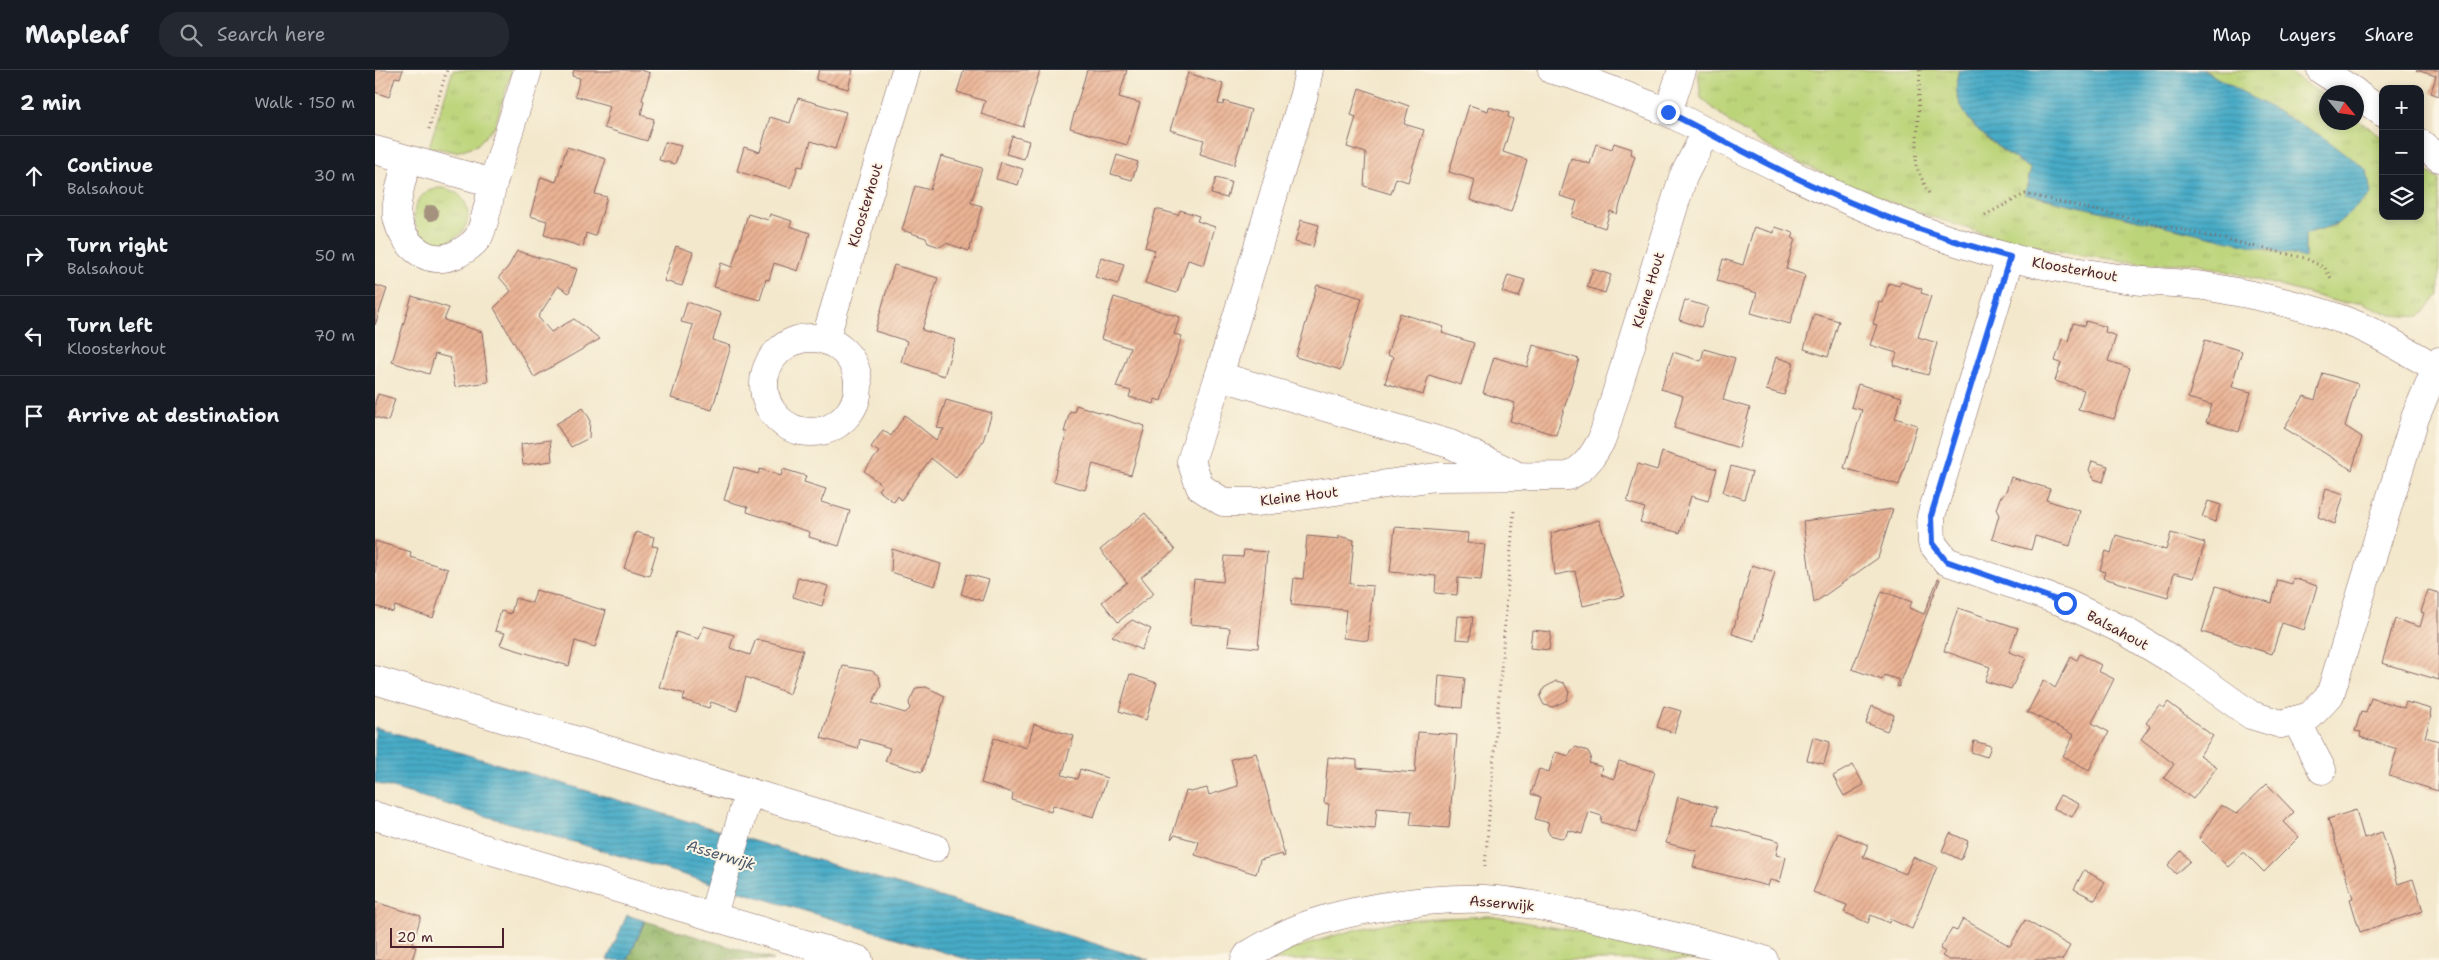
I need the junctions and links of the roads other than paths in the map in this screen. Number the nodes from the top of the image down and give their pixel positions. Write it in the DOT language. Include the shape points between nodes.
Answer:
graph roads {
  1 [pos="528,70"];
  2 [pos="906,70"];
  3 [pos="1309,70"];
  4 [pos="1552,70"];
  5 [pos="1682,70"];
  6 [pos="2321,70"];
  7 [pos="2344,85"];
  8 [pos="2364,99"];
  9 [pos="2379,109"];
  10 [pos="1668,112"];
  11 [pos="1706,132"];
  12 [pos="2424,146"];
  13 [pos="375,150"];
  14 [pos="2439,158"];
  15 [pos="413,162"];
  16 [pos="493,183"];
  17 [pos="2010,257"];
  18 [pos="825,340"];
  19 [pos="2438,366"];
  20 [pos="1219,376"];
  21 [pos="1518,476"];
  22 [pos="375,680"];
  23 [pos="2296,720"];
  24 [pos="2323,770"];
  25 [pos="749,792"];
  26 [pos="375,816"];
  27 [pos="935,848"];
  28 [pos="717,902"];
  29 [pos="859,960"];
  30 [pos="1245,960"];
  31 [pos="1765,960"];
  1 -- 16 [label="street"];
  2 -- 18 [label="street, Kloosterhout"];
  3 -- 20 [label="street, Kleine Hout"];
  4 -- 10 [label="street, Kloosterhout"];
  5 -- 10 [label="street"];
  6 -- 7 [label="street"];
  8 -- 9 [label="street"];
  10 -- 11 [label="street, Kloosterhout"];
  11 -- 17 [label="street, Kloosterhout" via="1868,210 1952,241"];
  11 -- 21 [label="street, Kleine Hout" via="1683,177 1602,440 1582,469 1569,476"];
  12 -- 14 [label="street"];
  13 -- 15 [label="street"];
  15 -- 16 [label="street"];
  15 -- 16 [label="street" via="396,215 406,241 422,254 438,259 467,249 479,236"];
  17 -- 19 [label="street, Kloosterhout" via="2126,279 2202,285 2305,309 2358,326"];
  17 -- 23 [label="street, Balsahout" via="1931,516 1932,543 1946,561 2065,603 2125,631 2181,665 2251,715 2281,724"];
  19 -- 23 [label="street, Balsahout" via="2415,418 2330,695 2310,716"];
  20 -- 21 [label="street, Kleine Hout" via="1450,444"];
  20 -- 21 [label="street, Kleine Hout" via="1191,461 1200,487 1223,502 1258,502 1436,477"];
  22 -- 25 [label="street"];
  23 -- 24 [label="street"];
  25 -- 27 [label="street"];
  25 -- 28 [label="street"];
  26 -- 28 [label="street"];
  28 -- 29 [label="street"];
  30 -- 31 [label="street, Asserwijk" via="1248,955 1295,930 1353,913 1417,902 1483,899 1586,916"];
}
